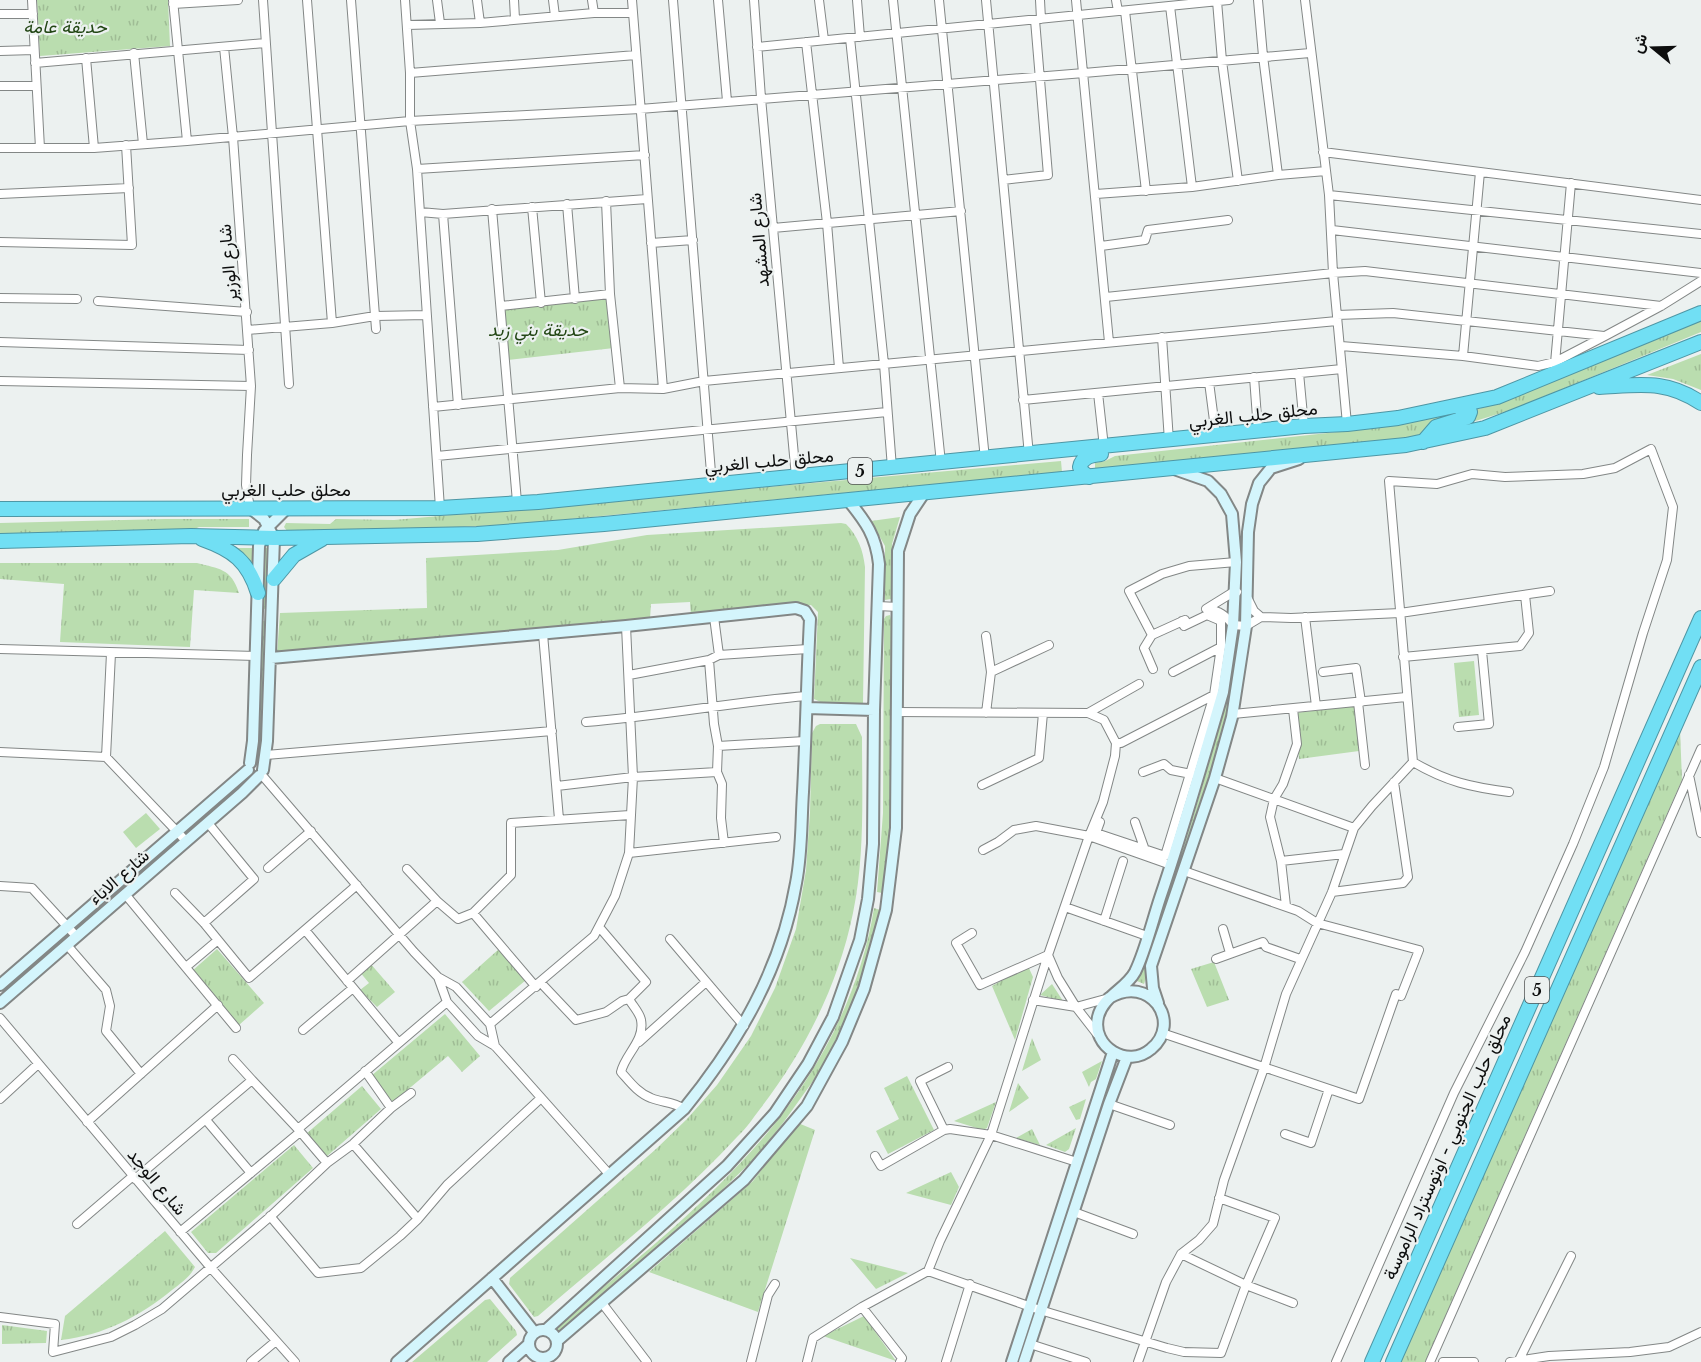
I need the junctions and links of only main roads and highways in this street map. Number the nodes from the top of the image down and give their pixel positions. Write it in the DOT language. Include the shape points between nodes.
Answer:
graph roads {
  1 [pos="1701,314"];
  2 [pos="1701,342"];
  3 [pos="1588,388"];
  4 [pos="1701,403"];
  5 [pos="1458,406"];
  6 [pos="1423,442"];
  7 [pos="1131,444"];
  8 [pos="1312,455"];
  9 [pos="1170,468"];
  10 [pos="1089,477"];
  11 [pos="924,493"];
  12 [pos="848,500"];
  13 [pos="250,508"];
  14 [pos="0,509"];
  15 [pos="286,509"];
  16 [pos="268,533"];
  17 [pos="191,536"];
  18 [pos="330,536"];
  19 [pos="0,541"];
  20 [pos="274,579"];
  21 [pos="258,593"];
  22 [pos="1240,593"];
  23 [pos="258,612"];
  24 [pos="272,612"];
  25 [pos="1701,618"];
  26 [pos="271,658"];
  27 [pos="1699,673"];
  28 [pos="807,708"];
  29 [pos="874,710"];
  30 [pos="253,741"];
  31 [pos="267,741"];
  32 [pos="249,766"];
  33 [pos="261,773"];
  34 [pos="232,784"];
  35 [pos="242,793"];
  36 [pos="868,899"];
  37 [pos="887,902"];
  38 [pos="72,931"];
  39 [pos="0,985"];
  40 [pos="1109,998"];
  41 [pos="1,1000"];
  42 [pos="1160,1009"];
  43 [pos="1113,1052"];
  44 [pos="1127,1057"];
  45 [pos="492,1278"];
  46 [pos="1035,1308"];
  47 [pos="540,1331"];
  48 [pos="557,1341"];
  49 [pos="528,1345"];
  50 [pos="555,1358"];
  51 [pos="538,1360"];
  52 [pos="397,1362"];
  53 [pos="509,1362"];
  54 [pos="1012,1362"];
  55 [pos="1024,1362"];
  56 [pos="1372,1362"];
  57 [pos="1393,1362"];
  1 -- 5 [label="highway, محلق حلب الغربي / 5" via="1497,397"];
  2 -- 3 [label="highway, 5"];
  3 -- 4 [label="highway" via="1657,384 1686,392"];
  3 -- 6 [label="highway, 5" via="1485,428"];
  5 -- 6 [label="highway" via="1468,407 1467,417 1436,427"];
  5 -- 7 [label="highway, محلق حلب الغربي / 5" via="1347,424"];
  6 -- 8 [label="highway, 5"];
  7 -- 10 [label="highway" via="1090,455 1081,462 1082,472"];
  7 -- 15 [label="highway, محلق حلب الغربي / 5" via="538,502 440,508"];
  8 -- 9 [label="highway, 5"];
  8 -- 22 [label="main road" via="1272,468 1259,483 1252,504"];
  9 -- 10 [label="highway, 5"];
  9 -- 22 [label="main road" via="1208,481 1221,494 1232,514"];
  10 -- 11 [label="highway, 5"];
  11 -- 12 [label="highway, 5"];
  11 -- 37 [label="main road" via="910,514 898,551 896,828"];
  12 -- 18 [label="highway, 5" via="488,533"];
  12 -- 29 [label="main road" via="877,544"];
  13 -- 14 [label="highway, محلق حلب الغربي / 5"];
  13 -- 15 [label="highway, محلق حلب الغربي / 5"];
  13 -- 16 [label="main road" via="258,512"];
  15 -- 16 [label="main road"];
  16 -- 17 [label="highway, 5"];
  16 -- 18 [label="highway, 5"];
  16 -- 20 [label="main road"];
  16 -- 21 [label="main road" via="259,546"];
  17 -- 19 [label="highway, 5"];
  17 -- 21 [label="highway" via="236,556 250,573"];
  18 -- 20 [label="highway" via="294,555"];
  20 -- 24 [label="main road"];
  21 -- 23 [label="main road"];
  22 -- 40 [label="main road" via="1223,692 1171,865 1134,973"];
  22 -- 42 [label="main road" via="1246,626 1233,714 1151,966"];
  23 -- 24 [label="main road"];
  23 -- 30 [label="main road"];
  24 -- 26 [label="main road"];
  25 -- 56 [label="highway, محلق حلب الجنوبي - اوتوستراد الراموسة / 5"];
  26 -- 28 [label="main road" via="799,609 810,619"];
  26 -- 31 [label="main road"];
  27 -- 57 [label="highway, محلق حلب الجنوبي - اوتوستراد الراموسة / 5"];
  28 -- 29 [label="main road"];
  28 -- 45 [label="main road" via="802,837 796,883 781,944 744,1026 684,1108"];
  29 -- 36 [label="main road" via="873,844"];
  30 -- 31 [label="main road" via="258,745"];
  30 -- 32 [label="main road"];
  31 -- 33 [label="main road"];
  32 -- 33 [label="main road" via="258,762 262,765"];
  32 -- 34 [label="main road, شارع الاباء"];
  33 -- 35 [label="main road, شارع الاباء"];
  34 -- 35 [label="main road"];
  34 -- 38 [label="main road, شارع الاباء"];
  35 -- 38 [label="main road, شارع الاباء" via="125,894"];
  36 -- 37 [label="main road"];
  36 -- 47 [label="main road" via="860,940 832,1017 808,1064 775,1113 727,1166"];
  37 -- 48 [label="main road" via="864,989 842,1042 807,1106 744,1180"];
  38 -- 39 [label="main road, شارع الاباء"];
  38 -- 41 [label="main road, شارع الاباء" via="67,945"];
  40 -- 42 [label="main road" via="1127,990 1137,991 1147,994"];
  40 -- 43 [label="main road" via="1101,1007 1097,1030"];
  42 -- 44 [label="main road" via="1163,1017 1159,1041 1145,1054"];
  43 -- 44 [label="main road"];
  43 -- 46 [label="main road"];
  44 -- 46 [label="main road" via="1074,1212"];
  45 -- 47 [label="main road"];
  45 -- 52 [label="main road"];
  46 -- 54 [label="main road"];
  46 -- 55 [label="main road"];
  47 -- 48 [label="main road" via="552,1333"];
  47 -- 49 [label="main road"];
  48 -- 50 [label="main road"];
  49 -- 51 [label="main road"];
  49 -- 53 [label="main road"];
  50 -- 51 [label="main road"];
}
